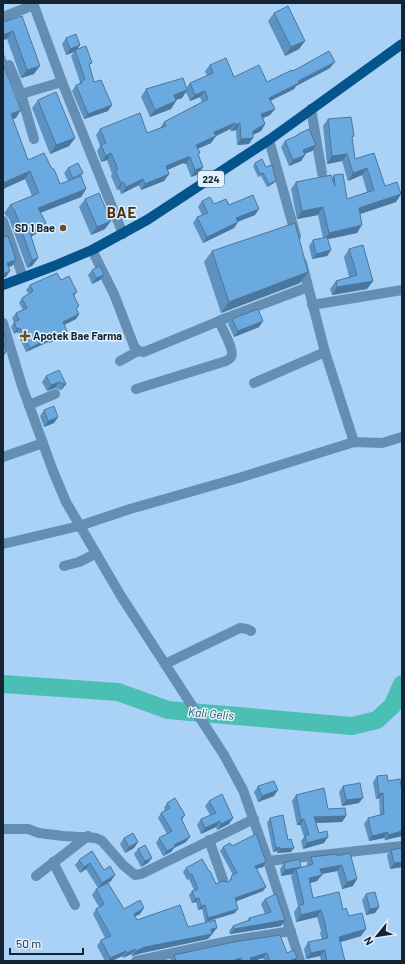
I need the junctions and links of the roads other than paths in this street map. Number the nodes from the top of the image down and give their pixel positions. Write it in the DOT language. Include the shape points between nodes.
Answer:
graph roads {
  1 [pos="34,4"];
  2 [pos="3,17"];
  3 [pos="402,44"];
  4 [pos="9,65"];
  5 [pos="62,82"];
  6 [pos="21,94"];
  7 [pos="311,109"];
  8 [pos="34,139"];
  9 [pos="269,140"];
  10 [pos="322,173"];
  11 [pos="3,221"];
  12 [pos="123,234"];
  13 [pos="92,250"];
  14 [pos="23,277"];
  15 [pos="3,285"];
  16 [pos="308,288"];
  17 [pos="402,290"];
  18 [pos="312,305"];
  19 [pos="220,320"];
  20 [pos="3,323"];
  21 [pos="138,351"];
  22 [pos="325,352"];
  23 [pos="120,361"];
  24 [pos="254,383"];
  25 [pos="136,389"];
  26 [pos="55,394"];
  27 [pos="29,404"];
  28 [pos="402,437"];
  29 [pos="354,442"];
  30 [pos="43,443"];
  31 [pos="3,457"];
  32 [pos="79,526"];
  33 [pos="3,544"];
  34 [pos="95,554"];
  35 [pos="64,566"];
  36 [pos="251,631"];
  37 [pos="165,664"];
  38 [pos="254,819"];
  39 [pos="3,829"];
  40 [pos="88,836"];
  41 [pos="209,840"];
  42 [pos="402,846"];
  43 [pos="268,861"];
  44 [pos="53,862"];
  45 [pos="36,876"];
  46 [pos="224,880"];
  47 [pos="75,905"];
  48 [pos="291,931"];
  49 [pos="136,961"];
  50 [pos="300,961"];
  1 -- 2 [label="street"];
  1 -- 5 [label="street"];
  3 -- 7 [label="main road, 224"];
  4 -- 6 [label="street"];
  5 -- 6 [label="street"];
  5 -- 12 [label="street"];
  6 -- 8 [label="street"];
  7 -- 9 [label="main road, 224"];
  7 -- 10 [label="street"];
  9 -- 12 [label="main road, 224" via="180,200"];
  9 -- 16 [label="street"];
  11 -- 14 [label="street"];
  12 -- 13 [label="main road, 224"];
  13 -- 14 [label="main road, 224"];
  13 -- 21 [label="street"];
  14 -- 15 [label="main road, 224"];
  16 -- 18 [label="street"];
  16 -- 19 [label="street"];
  17 -- 18 [label="street"];
  18 -- 22 [label="street"];
  19 -- 21 [label="street" via="144,352"];
  19 -- 25 [label="street" via="231,348 231,358"];
  20 -- 27 [label="street"];
  21 -- 23 [label="street"];
  22 -- 24 [label="street"];
  22 -- 29 [label="street"];
  26 -- 27 [label="street"];
  27 -- 30 [label="street"];
  28 -- 29 [label="street" via="382,443"];
  29 -- 32 [label="street"];
  30 -- 31 [label="street"];
  30 -- 32 [label="street" via="66,502"];
  32 -- 33 [label="street"];
  32 -- 34 [label="street"];
  34 -- 35 [label="street"];
  34 -- 37 [label="street"];
  36 -- 37 [label="street" via="244,628 237,630"];
  37 -- 38 [label="street" via="234,773"];
  38 -- 41 [label="street"];
  38 -- 43 [label="street"];
  39 -- 40 [label="street" via="28,829 63,836"];
  40 -- 41 [label="street" via="102,841 123,865 135,874 141,874"];
  40 -- 44 [label="street"];
  41 -- 46 [label="street"];
  42 -- 43 [label="street"];
  43 -- 48 [label="street"];
  44 -- 45 [label="street"];
  44 -- 47 [label="street"];
  48 -- 49 [label="street"];
  48 -- 50 [label="street"];
}
